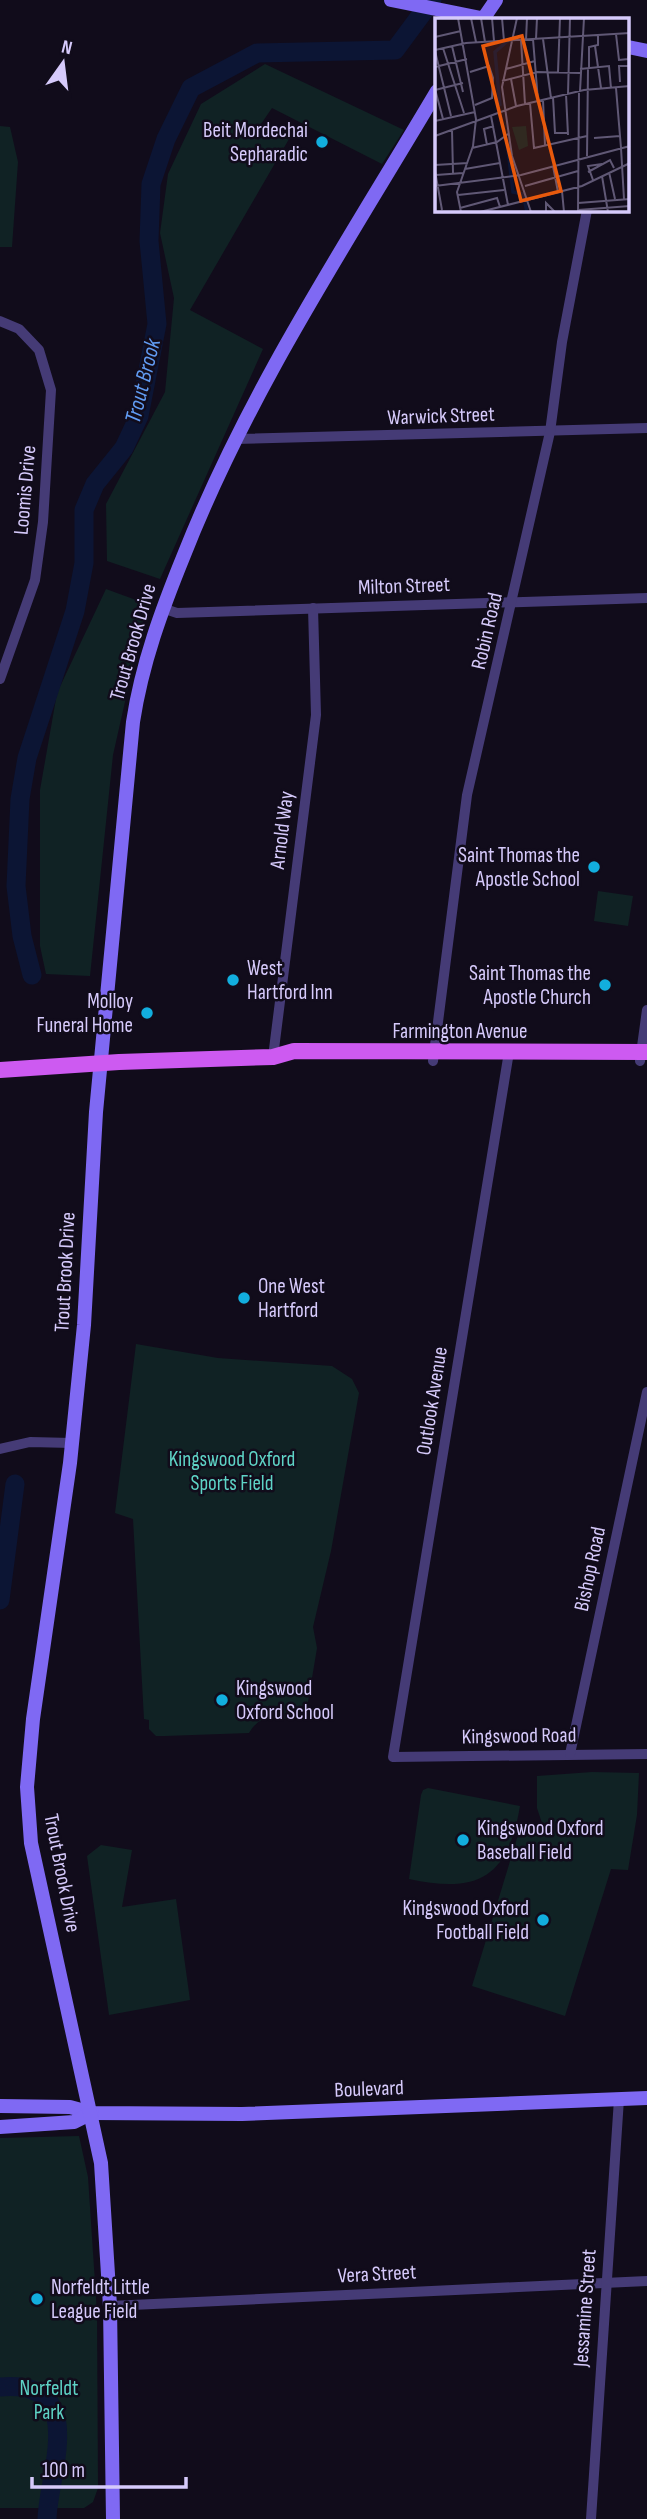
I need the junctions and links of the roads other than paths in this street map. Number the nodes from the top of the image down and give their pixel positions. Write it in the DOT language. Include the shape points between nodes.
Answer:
graph roads {
  1 [pos="391,0"];
  2 [pos="496,0"];
  3 [pos="480,18"];
  4 [pos="485,18"];
  5 [pos="435,94"];
  6 [pos="587,212"];
  7 [pos="0,321"];
  8 [pos="647,428"];
  9 [pos="550,432"];
  10 [pos="235,439"];
  11 [pos="647,598"];
  12 [pos="513,602"];
  13 [pos="162,608"];
  14 [pos="313,608"];
  15 [pos="0,678"];
  16 [pos="647,1010"];
  17 [pos="273,1057"];
  18 [pos="434,1057"];
  19 [pos="508,1057"];
  20 [pos="644,1057"];
  21 [pos="102,1063"];
  22 [pos="0,1070"];
  23 [pos="647,1392"];
  24 [pos="72,1443"];
  25 [pos="0,1449"];
  26 [pos="570,1754"];
  27 [pos="647,1755"];
  28 [pos="393,1757"];
  29 [pos="647,2098"];
  30 [pos="619,2099"];
  31 [pos="0,2106"];
  32 [pos="92,2113"];
  33 [pos="0,2127"];
  34 [pos="647,2281"];
  35 [pos="606,2283"];
  36 [pos="110,2306"];
  37 [pos="113,2519"];
  38 [pos="591,2519"];
  1 -- 3 [label="main road"];
  2 -- 4 [label="main road"];
  5 -- 10 [label="main road, Trout Brook Drive" via="323,276"];
  6 -- 9 [label="street, Robin Road"];
  7 -- 15 [label="street, Loomis Drive" via="19,329 39,350 51,390 35,580"];
  8 -- 9 [label="street, Warwick Street"];
  9 -- 10 [label="street, Warwick Street"];
  9 -- 12 [label="street, Robin Road"];
  10 -- 13 [label="main road, Trout Brook Drive"];
  11 -- 12 [label="street, Milton Street"];
  12 -- 14 [label="street, Milton Street"];
  12 -- 18 [label="street, Robin Road" via="467,796"];
  13 -- 14 [label="street, Milton Street" via="177,613"];
  13 -- 21 [label="main road, Trout Brook Drive" via="132,722"];
  14 -- 17 [label="street, Arnold Way" via="316,715"];
  16 -- 20 [label="street"];
  17 -- 18 [label="main road, Farmington Avenue" via="294,1051"];
  17 -- 21 [label="main road, Farmington Avenue"];
  18 -- 19 [label="main road, Farmington Avenue"];
  19 -- 20 [label="main road, Farmington Avenue"];
  19 -- 28 [label="street, Outlook Avenue"];
  21 -- 22 [label="main road, Farmington Avenue"];
  21 -- 24 [label="main road, Trout Brook Drive"];
  23 -- 26 [label="street, Bishop Road"];
  24 -- 25 [label="street" via="30,1442"];
  24 -- 32 [label="main road, Trout Brook Drive" via="30,1742 28,1814"];
  26 -- 27 [label="street, Kingswood Road"];
  26 -- 28 [label="street, Kingswood Road"];
  29 -- 30 [label="main road, Boulevard"];
  30 -- 32 [label="main road, Boulevard" via="242,2114"];
  30 -- 35 [label="street, Jessamine Street"];
  31 -- 32 [label="main road, Boulevard" via="70,2107"];
  32 -- 33 [label="main road, Boulevard" via="74,2123"];
  32 -- 36 [label="main road, Trout Brook Drive" via="106,2207"];
  34 -- 35 [label="street, Vera Street"];
  35 -- 36 [label="street, Vera Street"];
  35 -- 38 [label="street, Jessamine Street"];
  36 -- 37 [label="main road, Trout Brook Drive"];
}
